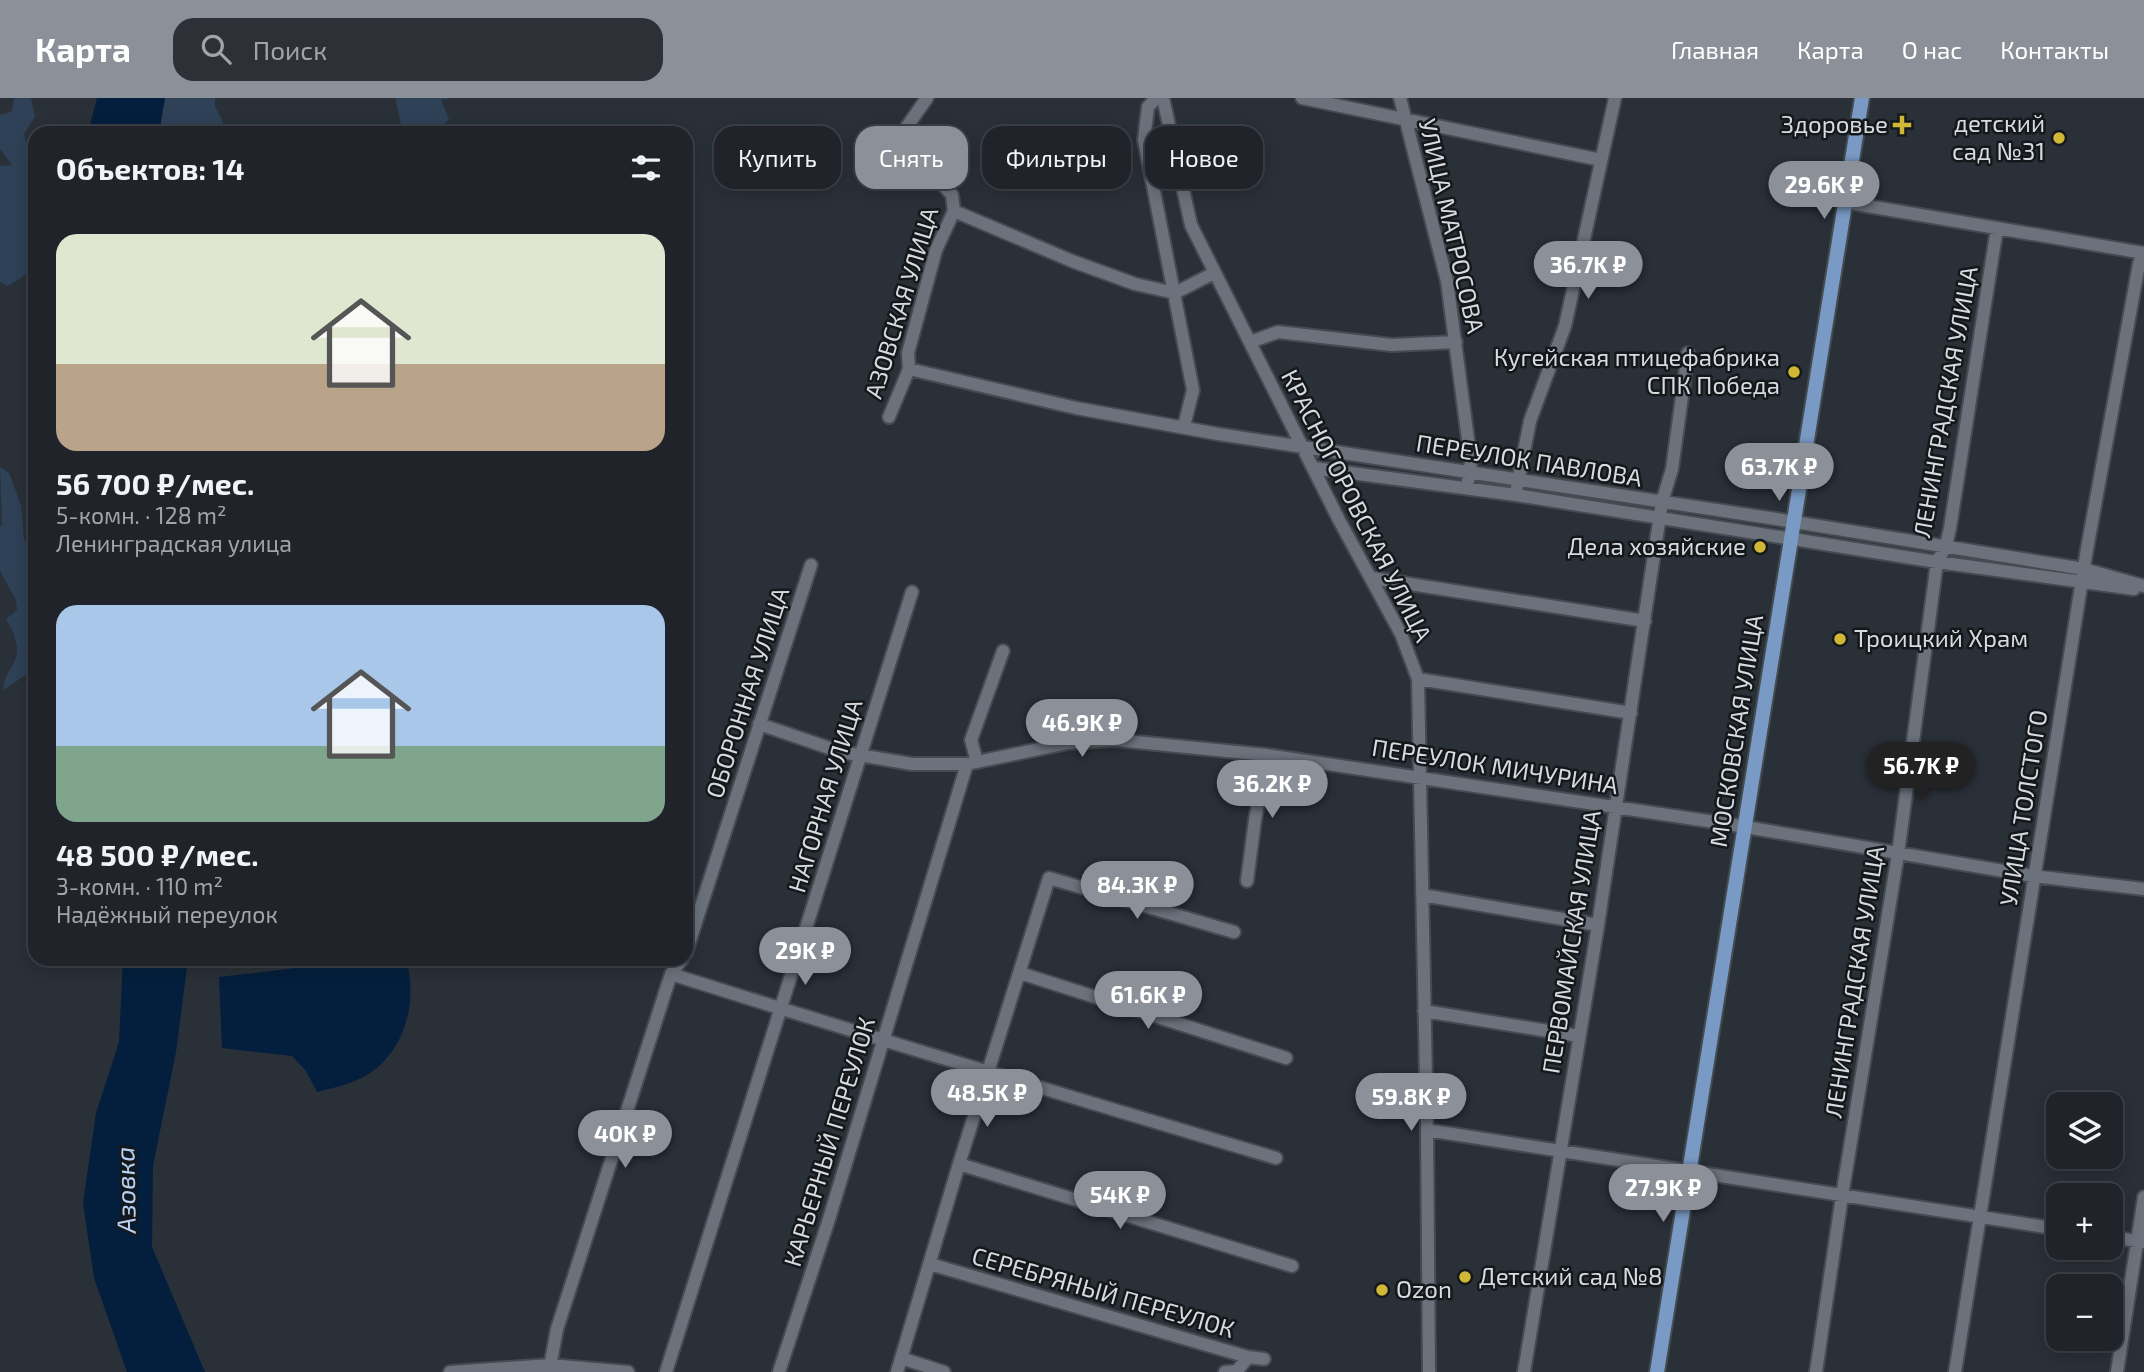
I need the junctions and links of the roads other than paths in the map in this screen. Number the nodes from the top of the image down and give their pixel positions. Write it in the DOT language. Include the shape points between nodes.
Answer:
graph roads {
  1 [pos="928,98"];
  2 [pos="1156,98"];
  3 [pos="1163,98"];
  4 [pos="1302,98"];
  5 [pos="1400,98"];
  6 [pos="1615,98"];
  7 [pos="1862,98"];
  8 [pos="1406,118"];
  9 [pos="1601,160"];
  10 [pos="1844,202"];
  11 [pos="954,211"];
  12 [pos="1997,228"];
  13 [pos="2143,253"];
  14 [pos="1214,273"];
  15 [pos="1175,293"];
  16 [pos="1250,342"];
  17 [pos="1456,342"];
  18 [pos="1688,353"];
  19 [pos="909,369"];
  20 [pos="889,417"];
  21 [pos="1185,426"];
  22 [pos="1303,447"];
  23 [pos="1314,468"];
  24 [pos="1469,473"];
  25 [pos="1517,481"];
  26 [pos="1466,488"];
  27 [pos="1516,495"];
  28 [pos="1662,502"];
  29 [pos="1661,517"];
  30 [pos="1793,522"];
  31 [pos="1791,538"];
  32 [pos="1946,546"];
  33 [pos="1937,562"];
  34 [pos="811,565"];
  35 [pos="2084,569"];
  36 [pos="1372,579"];
  37 [pos="2083,583"];
  38 [pos="2144,588"];
  39 [pos="912,592"];
  40 [pos="1644,621"];
  41 [pos="1003,651"];
  42 [pos="1418,679"];
  43 [pos="1631,713"];
  44 [pos="759,724"];
  45 [pos="1267,755"];
  46 [pos="860,756"];
  47 [pos="972,763"];
  48 [pos="1419,778"];
  49 [pos="1615,806"];
  50 [pos="1745,827"];
  51 [pos="1898,854"];
  52 [pos="2034,876"];
  53 [pos="1247,881"];
  54 [pos="2144,889"];
  55 [pos="1422,895"];
  56 [pos="1598,925"];
  57 [pos="693,931"];
  58 [pos="1234,932"];
  59 [pos="677,966"];
  60 [pos="1020,973"];
  61 [pos="671,974"];
  62 [pos="782,1007"];
  63 [pos="1424,1011"];
  64 [pos="1579,1036"];
  65 [pos="883,1041"];
  66 [pos="1286,1058"];
  67 [pos="988,1072"];
  68 [pos="1427,1130"];
  69 [pos="1560,1151"];
  70 [pos="1276,1158"];
  71 [pos="959,1164"];
  72 [pos="1690,1172"];
  73 [pos="1842,1196"];
  74 [pos="2144,1197"];
  75 [pos="1979,1216"];
  76 [pos="2046,1227"];
  77 [pos="2140,1241"];
  78 [pos="930,1264"];
  79 [pos="1292,1266"];
  80 [pos="1248,1357"];
  81 [pos="901,1358"];
  82 [pos="1264,1359"];
  83 [pos="550,1369"];
  84 [pos="450,1372"];
  85 [pos="628,1372"];
  86 [pos="666,1372"];
  87 [pos="779,1372"];
  88 [pos="897,1372"];
  89 [pos="944,1372"];
  90 [pos="1225,1372"];
  91 [pos="1429,1372"];
  92 [pos="1524,1372"];
  93 [pos="1657,1372"];
  94 [pos="1816,1372"];
  95 [pos="1955,1372"];
  96 [pos="2117,1372"];
  1 -- 11 [label="street, АЗОВСКАЯ УЛИЦА" via="906,128 909,146 952,195"];
  2 -- 15 [label="street" via="1148,107 1144,140"];
  3 -- 14 [label="street, КРАСНОГОРОВСКАЯ УЛИЦА" via="1191,225"];
  4 -- 8 [label="street"];
  5 -- 8 [label="street, УЛИЦА МАТРОСОВА"];
  6 -- 9 [label="street"];
  7 -- 10 [label="main road, МОСКОВСКАЯ УЛИЦА"];
  8 -- 9 [label="street"];
  8 -- 17 [label="street, УЛИЦА МАТРОСОВА" via="1447,281"];
  9 -- 25 [label="street" via="1565,326 1530,422"];
  10 -- 12 [label="street"];
  10 -- 30 [label="main road, МОСКОВСКАЯ УЛИЦА"];
  11 -- 15 [label="street" via="1135,284"];
  11 -- 19 [label="street, АЗОВСКАЯ УЛИЦА" via="919,305"];
  12 -- 13 [label="street"];
  12 -- 32 [label="street, ЛЕНИНГРАДСКАЯ УЛИЦА"];
  13 -- 35 [label="street, УЛИЦА ТОЛСТОГО"];
  14 -- 15 [label="street"];
  14 -- 16 [label="street, КРАСНОГОРОВСКАЯ УЛИЦА"];
  15 -- 21 [label="street" via="1193,390"];
  16 -- 17 [label="street" via="1279,332 1392,345"];
  16 -- 22 [label="street, КРАСНОГОРОВСКАЯ УЛИЦА"];
  17 -- 24 [label="street, УЛИЦА МАТРОСОВА"];
  18 -- 28 [label="street, ПЕРВОМАЙСКАЯ УЛИЦА" via="1672,469"];
  19 -- 20 [label="street, АЗОВСКАЯ УЛИЦА"];
  19 -- 21 [label="street, ПЕРЕУЛОК ПАВЛОВА" via="1076,408"];
  21 -- 22 [label="street, ПЕРЕУЛОК ПАВЛОВА"];
  22 -- 23 [label="street, КРАСНОГОРОВСКАЯ УЛИЦА"];
  22 -- 24 [label="street, ПЕРЕУЛОК ПАВЛОВА"];
  23 -- 26 [label="street, ПЕРЕУЛОК ПАВЛОВА"];
  23 -- 36 [label="street, КРАСНОГОРОВСКАЯ УЛИЦА"];
  24 -- 25 [label="street, ПЕРЕУЛОК ПАВЛОВА"];
  24 -- 26 [label="street, УЛИЦА МАТРОСОВА"];
  25 -- 27 [label="street"];
  25 -- 28 [label="street, ПЕРЕУЛОК ПАВЛОВА"];
  26 -- 27 [label="street, ПЕРЕУЛОК ПАВЛОВА"];
  27 -- 29 [label="street, ПЕРЕУЛОК ПАВЛОВА"];
  28 -- 29 [label="street, ПЕРВОМАЙСКАЯ УЛИЦА"];
  28 -- 30 [label="street, ПЕРЕУЛОК ПАВЛОВА"];
  29 -- 31 [label="street, ПЕРЕУЛОК ПАВЛОВА"];
  29 -- 40 [label="street, ПЕРВОМАЙСКАЯ УЛИЦА"];
  30 -- 31 [label="main road, МОСКОВСКАЯ УЛИЦА"];
  30 -- 32 [label="street, ПЕРЕУЛОК ПАВЛОВА"];
  31 -- 33 [label="street, ПЕРЕУЛОК ПАВЛОВА"];
  31 -- 50 [label="main road, МОСКОВСКАЯ УЛИЦА"];
  32 -- 33 [label="street, ЛЕНИНГРАДСКАЯ УЛИЦА"];
  32 -- 35 [label="street, ПЕРЕУЛОК ПАВЛОВА"];
  33 -- 37 [label="street, ПЕРЕУЛОК ПАВЛОВА"];
  33 -- 51 [label="street, ЛЕНИНГРАДСКАЯ УЛИЦА"];
  34 -- 44 [label="street, ОБОРОННАЯ УЛИЦА"];
  35 -- 37 [label="street, УЛИЦА ТОЛСТОГО"];
  35 -- 38 [label="street, ПЕРЕУЛОК ПАВЛОВА"];
  36 -- 40 [label="street"];
  36 -- 42 [label="street, КРАСНОГОРОВСКАЯ УЛИЦА"];
  37 -- 38 [label="street, ПЕРЕУЛОК ПАВЛОВА"];
  37 -- 52 [label="street, УЛИЦА ТОЛСТОГО"];
  39 -- 46 [label="street, НАГОРНАЯ УЛИЦА"];
  40 -- 43 [label="street, ПЕРВОМАЙСКАЯ УЛИЦА"];
  41 -- 47 [label="street, КАРЬЕРНЫЙ ПЕРЕУЛОК" via="971,740"];
  42 -- 43 [label="street"];
  42 -- 48 [label="street, КРАСНОГОРОВСКАЯ УЛИЦА"];
  43 -- 49 [label="street, ПЕРВОМАЙСКАЯ УЛИЦА"];
  44 -- 46 [label="street, ПЕРЕУЛОК МИЧУРИНА"];
  44 -- 57 [label="street, ОБОРОННАЯ УЛИЦА"];
  45 -- 47 [label="street, ПЕРЕУЛОК МИЧУРИНА" via="1116,740 1068,744"];
  45 -- 48 [label="street, ПЕРЕУЛОК МИЧУРИНА"];
  45 -- 53 [label="street"];
  46 -- 47 [label="street, ПЕРЕУЛОК МИЧУРИНА" via="912,764"];
  46 -- 62 [label="street, НАГОРНАЯ УЛИЦА"];
  47 -- 65 [label="street, КАРЬЕРНЫЙ ПЕРЕУЛОК"];
  48 -- 49 [label="street, ПЕРЕУЛОК МИЧУРИНА"];
  48 -- 55 [label="street, КРАСНОГОРОВСКАЯ УЛИЦА"];
  49 -- 50 [label="street, ПЕРЕУЛОК МИЧУРИНА"];
  49 -- 56 [label="street, ПЕРВОМАЙСКАЯ УЛИЦА"];
  50 -- 51 [label="street, ПЕРЕУЛОК МИЧУРИНА"];
  50 -- 72 [label="main road, МОСКОВСКАЯ УЛИЦА"];
  51 -- 52 [label="street, ПЕРЕУЛОК МИЧУРИНА"];
  51 -- 73 [label="street, ЛЕНИНГРАДСКАЯ УЛИЦА"];
  52 -- 54 [label="street, ПЕРЕУЛОК МИЧУРИНА"];
  52 -- 75 [label="street, УЛИЦА ТОЛСТОГО"];
  55 -- 56 [label="street"];
  55 -- 63 [label="street, КРАСНОГОРОВСКАЯ УЛИЦА"];
  56 -- 64 [label="street, ПЕРВОМАЙСКАЯ УЛИЦА"];
  58 -- 60 [label="street" via="1049,878"];
  59 -- 61 [label="street"];
  60 -- 66 [label="street"];
  60 -- 67 [label="street"];
  61 -- 62 [label="street"];
  61 -- 83 [label="street" via="557,1329"];
  62 -- 65 [label="street"];
  62 -- 86 [label="street, НАГОРНАЯ УЛИЦА"];
  63 -- 64 [label="street"];
  63 -- 68 [label="street, КРАСНОГОРОВСКАЯ УЛИЦА"];
  64 -- 69 [label="street, ПЕРВОМАЙСКАЯ УЛИЦА"];
  65 -- 67 [label="street"];
  65 -- 87 [label="street, КАРЬЕРНЫЙ ПЕРЕУЛОК"];
  67 -- 70 [label="street"];
  67 -- 71 [label="street"];
  68 -- 69 [label="street"];
  68 -- 91 [label="street, КРАСНОГОРОВСКАЯ УЛИЦА"];
  69 -- 72 [label="street"];
  69 -- 92 [label="street, ПЕРВОМАЙСКАЯ УЛИЦА"];
  71 -- 78 [label="street"];
  71 -- 79 [label="street"];
  72 -- 73 [label="street"];
  72 -- 93 [label="main road, МОСКОВСКАЯ УЛИЦА"];
  73 -- 75 [label="street"];
  73 -- 94 [label="street, ЛЕНИНГРАДСКАЯ УЛИЦА"];
  74 -- 77 [label="street"];
  75 -- 76 [label="street"];
  75 -- 95 [label="street, УЛИЦА ТОЛСТОГО"];
  77 -- 96 [label="street"];
  78 -- 80 [label="street, СЕРЕБРЯНЫЙ ПЕРЕУЛОК"];
  78 -- 81 [label="street"];
  80 -- 82 [label="street, СЕРЕБРЯНЫЙ ПЕРЕУЛОК"];
  80 -- 90 [label="street" via="1237,1370"];
  81 -- 88 [label="street"];
  81 -- 89 [label="street"];
  83 -- 84 [label="street"];
  83 -- 85 [label="street"];
}
